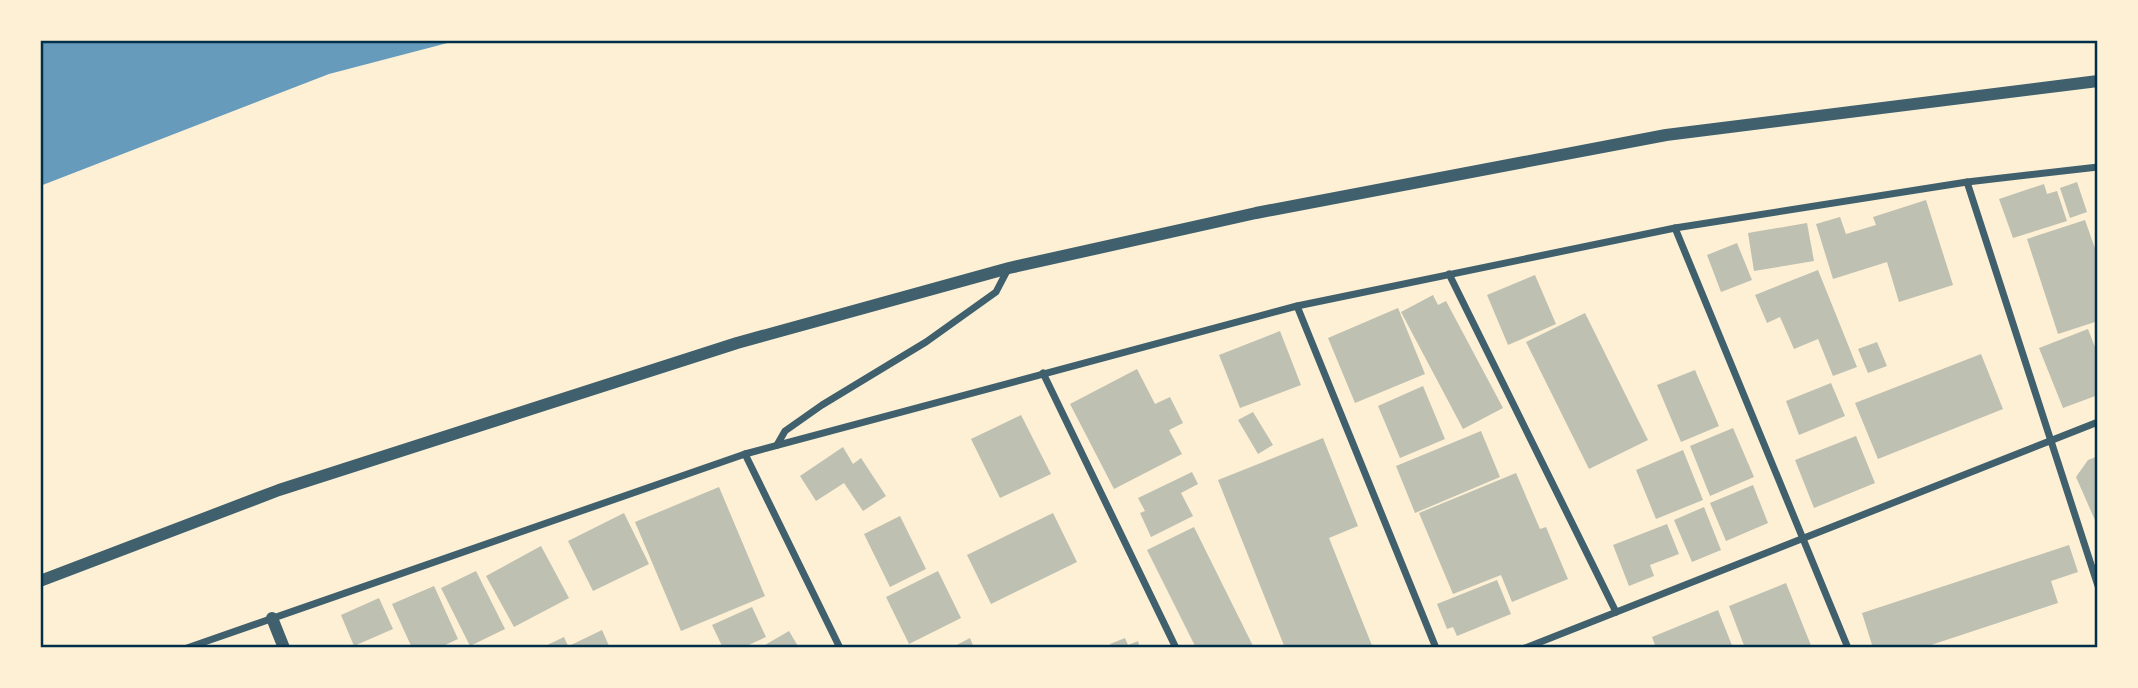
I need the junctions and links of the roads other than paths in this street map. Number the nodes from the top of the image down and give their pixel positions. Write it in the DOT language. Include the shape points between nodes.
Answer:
graph roads {
  1 [pos="2098,81"];
  2 [pos="2098,167"];
  3 [pos="1967,182"];
  4 [pos="1675,228"];
  5 [pos="1009,268"];
  6 [pos="1449,274"];
  7 [pos="1297,306"];
  8 [pos="1043,373"];
  9 [pos="2098,422"];
  10 [pos="2050,441"];
  11 [pos="777,445"];
  12 [pos="745,454"];
  13 [pos="1804,537"];
  14 [pos="40,581"];
  15 [pos="2098,586"];
  16 [pos="1616,612"];
  17 [pos="272,618"];
  18 [pos="187,648"];
  19 [pos="284,648"];
  20 [pos="841,648"];
  21 [pos="1176,648"];
  22 [pos="1436,648"];
  23 [pos="1525,648"];
  24 [pos="1848,648"];
  1 -- 5 [label="street" via="1666,135 1256,213"];
  2 -- 3 [label="street"];
  3 -- 4 [label="street"];
  3 -- 10 [label="street"];
  4 -- 6 [label="street"];
  4 -- 13 [label="street"];
  5 -- 11 [label="street" via="996,292 926,342 822,405 785,431"];
  5 -- 14 [label="street" via="737,343 279,490"];
  6 -- 7 [label="street"];
  6 -- 16 [label="street"];
  7 -- 8 [label="street"];
  7 -- 22 [label="street"];
  8 -- 11 [label="street"];
  8 -- 21 [label="street"];
  9 -- 10 [label="street"];
  10 -- 13 [label="street"];
  10 -- 15 [label="street"];
  11 -- 12 [label="street"];
  12 -- 17 [label="street"];
  12 -- 20 [label="street"];
  13 -- 16 [label="street"];
  13 -- 24 [label="street"];
  16 -- 23 [label="street"];
  17 -- 18 [label="street"];
  17 -- 19 [label="street"];
}
